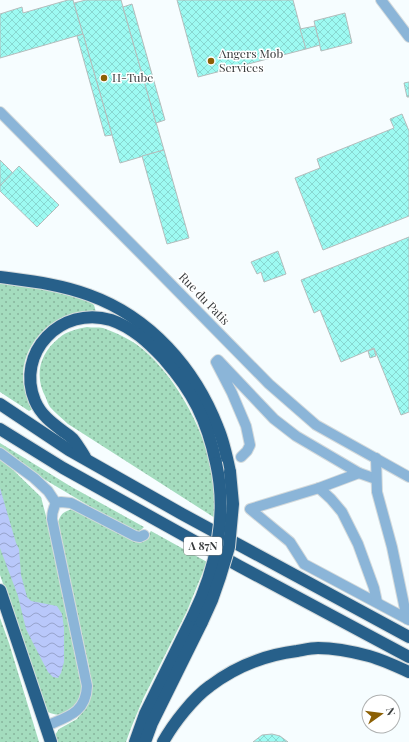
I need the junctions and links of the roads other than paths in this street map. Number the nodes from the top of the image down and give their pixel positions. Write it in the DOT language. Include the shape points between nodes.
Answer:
graph roads {
  1 [pos="381,0"];
  2 [pos="409,37"];
  3 [pos="0,112"];
  4 [pos="0,277"];
  5 [pos="0,404"];
  6 [pos="0,429"];
  7 [pos="0,453"];
  8 [pos="241,457"];
  9 [pos="376,458"];
  10 [pos="87,460"];
  11 [pos="359,473"];
  12 [pos="409,477"];
  13 [pos="376,479"];
  14 [pos="319,488"];
  15 [pos="56,503"];
  16 [pos="144,535"];
  17 [pos="0,590"];
  18 [pos="377,602"];
  19 [pos="198,619"];
  20 [pos="408,619"];
  21 [pos="409,637"];
  22 [pos="409,657"];
  23 [pos="409,672"];
  24 [pos="46,726"];
  25 [pos="52,742"];
  26 [pos="135,742"];
  27 [pos="145,742"];
  28 [pos="163,742"];
  1 -- 2 [label="street"];
  3 -- 9 [label="street, Rue du Patis" via="269,384 316,425"];
  4 -- 19 [label="highway, bridge" via="37,281 71,289 123,310 152,331 176,356 209,406 226,453 233,504 229,547 220,577 212,600"];
  5 -- 10 [label="highway, A 87N"];
  6 -- 22 [label="highway, A 87N" via="63,468"];
  7 -- 15 [label="street" via="34,478"];
  8 -- 11 [label="street" via="250,445 246,426 216,362 218,360 274,419 296,436"];
  9 -- 12 [label="street, Rue du Patis"];
  9 -- 13 [label="street"];
  10 -- 19 [label="highway, bridge" via="73,439 49,421 39,409 32,394 30,375 34,356 45,338 66,323 90,317 110,320 129,329 156,350 195,402 210,437 220,478 222,504 214,561 199,605"];
  10 -- 21 [label="highway, A 87N"];
  11 -- 13 [label="street"];
  11 -- 14 [label="street"];
  13 -- 20 [label="street"];
  14 -- 18 [label="street" via="342,512 358,544"];
  14 -- 18 [label="street" via="250,509 290,542 304,564"];
  15 -- 16 [label="street" via="71,503 135,536"];
  15 -- 24 [label="street" via="52,519 87,693 82,705 73,714"];
  17 -- 24 [label="highway"];
  18 -- 20 [label="street"];
  19 -- 26 [label="highway" via="145,714"];
  19 -- 27 [label="highway"];
  23 -- 28 [label="highway" via="370,656 340,650 317,648 285,652 233,671 209,686 177,721"];
  24 -- 25 [label="highway"];
}
